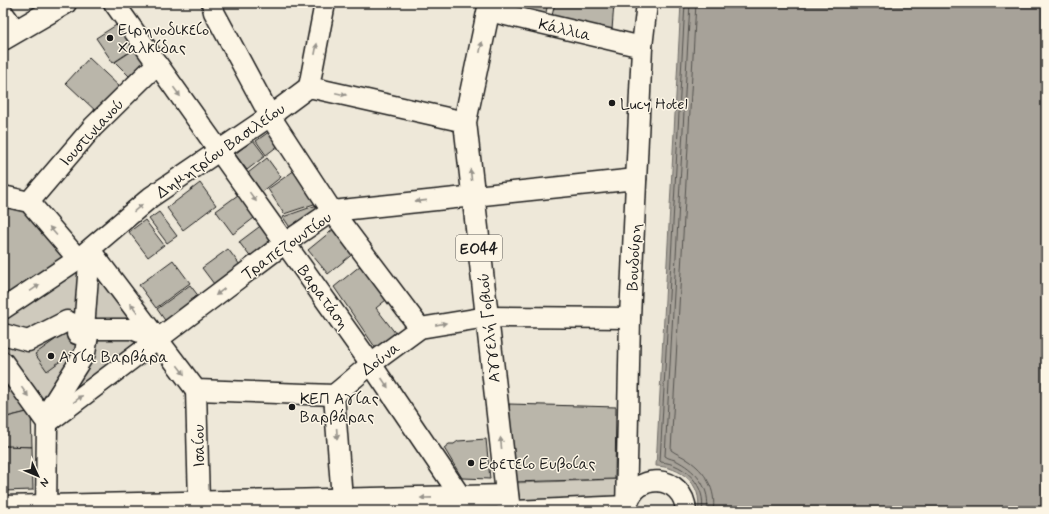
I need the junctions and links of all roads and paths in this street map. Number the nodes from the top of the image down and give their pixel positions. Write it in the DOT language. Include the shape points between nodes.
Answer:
graph roads {
  1 [pos="65,3"];
  2 [pos="114,3"];
  3 [pos="212,3"];
  4 [pos="326,3"];
  5 [pos="647,3"];
  6 [pos="490,7"];
  7 [pos="3,13"];
  8 [pos="10,35"];
  9 [pos="642,47"];
  10 [pos="157,64"];
  11 [pos="308,87"];
  12 [pos="270,116"];
  13 [pos="465,122"];
  14 [pos="220,151"];
  15 [pos="636,179"];
  16 [pos="3,196"];
  17 [pos="474,196"];
  18 [pos="29,202"];
  19 [pos="332,211"];
  20 [pos="285,243"];
  21 [pos="84,255"];
  22 [pos="3,310"];
  23 [pos="487,317"];
  24 [pos="630,318"];
  25 [pos="420,328"];
  26 [pos="82,331"];
  27 [pos="3,334"];
  28 [pos="157,339"];
  29 [pos="3,362"];
  30 [pos="371,364"];
  31 [pos="196,390"];
  32 [pos="334,395"];
  33 [pos="46,421"];
  34 [pos="461,497"];
  35 [pos="342,500"];
  36 [pos="199,502"];
  37 [pos="510,506"];
  38 [pos="3,507"];
  39 [pos="46,508"];
  40 [pos="627,509"];
  41 [pos="686,511"];
  1 -- 8 [label="main road"];
  2 -- 10 [label="street, Βαρατάση"];
  3 -- 12 [label="street" via="214,12"];
  11 -- 4 [label="street, one-way"];
  5 -- 9 [label="street, Βουδούρη"];
  6 -- 9 [label="street, Κάλλια"];
  13 -- 6 [label="main road, Αγγελή Γοβιού / ΕΟ44, one-way"];
  7 -- 8 [label="street"];
  9 -- 15 [label="street, Βουδούρη"];
  10 -- 14 [label="street, Βαρατάση, one-way"];
  10 -- 18 [label="street, Ιουστινιανού" via="93,127"];
  11 -- 12 [label="street, Δημητρίου Βασιλείου"];
  11 -- 13 [label="street, one-way"];
  12 -- 14 [label="street, Δημητρίου Βασιλείου"];
  12 -- 19 [label="street"];
  17 -- 13 [label="main road, Αγγελή Γοβιού / ΕΟ44, one-way"];
  14 -- 20 [label="street, Βαρατάση, one-way"];
  21 -- 14 [label="street, Δημητρίου Βασιλείου, one-way" via="151,197"];
  15 -- 17 [label="street, Τραπεζουντίου"];
  15 -- 24 [label="street, Βουδούρη"];
  16 -- 18 [label="street"];
  17 -- 19 [label="street, Τραπεζουντίου, one-way"];
  17 -- 23 [label="main road, Αγγελή Γοβιού / ΕΟ44"];
  21 -- 18 [label="street, one-way"];
  19 -- 20 [label="street, Τραπεζουντίου"];
  19 -- 25 [label="street"];
  20 -- 28 [label="street, Τραπεζουντίου, one-way"];
  20 -- 30 [label="street, Βαρατάση"];
  22 -- 21 [label="street, Δημητρίου Βασιλείου, one-way"];
  21 -- 26 [label="street"];
  28 -- 21 [label="street, one-way"];
  23 -- 24 [label="street, Δούνα"];
  25 -- 23 [label="street, Δούνα, one-way"];
  37 -- 23 [label="main road, Αγγελή Γοβιού / ΕΟ44, one-way"];
  24 -- 40 [label="street, Βουδούρη"];
  25 -- 30 [label="street, Δούνα"];
  26 -- 27 [label="street" via="67,322 28,341"];
  26 -- 28 [label="street" via="132,329"];
  26 -- 33 [label="street" via="85,352"];
  28 -- 31 [label="street, one-way"];
  33 -- 28 [label="street, Τραπεζουντίου, one-way"];
  29 -- 33 [label="street, one-way"];
  30 -- 32 [label="street, Δούνα"];
  30 -- 34 [label="street, Βαρατάση, one-way"];
  31 -- 32 [label="street"];
  31 -- 36 [label="street, Ισαίου"];
  32 -- 35 [label="street, one-way"];
  33 -- 39 [label="street"];
  34 -- 35 [label="main road, one-way"];
  34 -- 37 [label="main road"];
  35 -- 36 [label="main road"];
  36 -- 39 [label="main road"];
  37 -- 40 [label="street"];
  38 -- 39 [label="main road"];
  40 -- 41 [label="street" via="630,496 636,488 655,481 665,482 674,487 681,494"];
}
